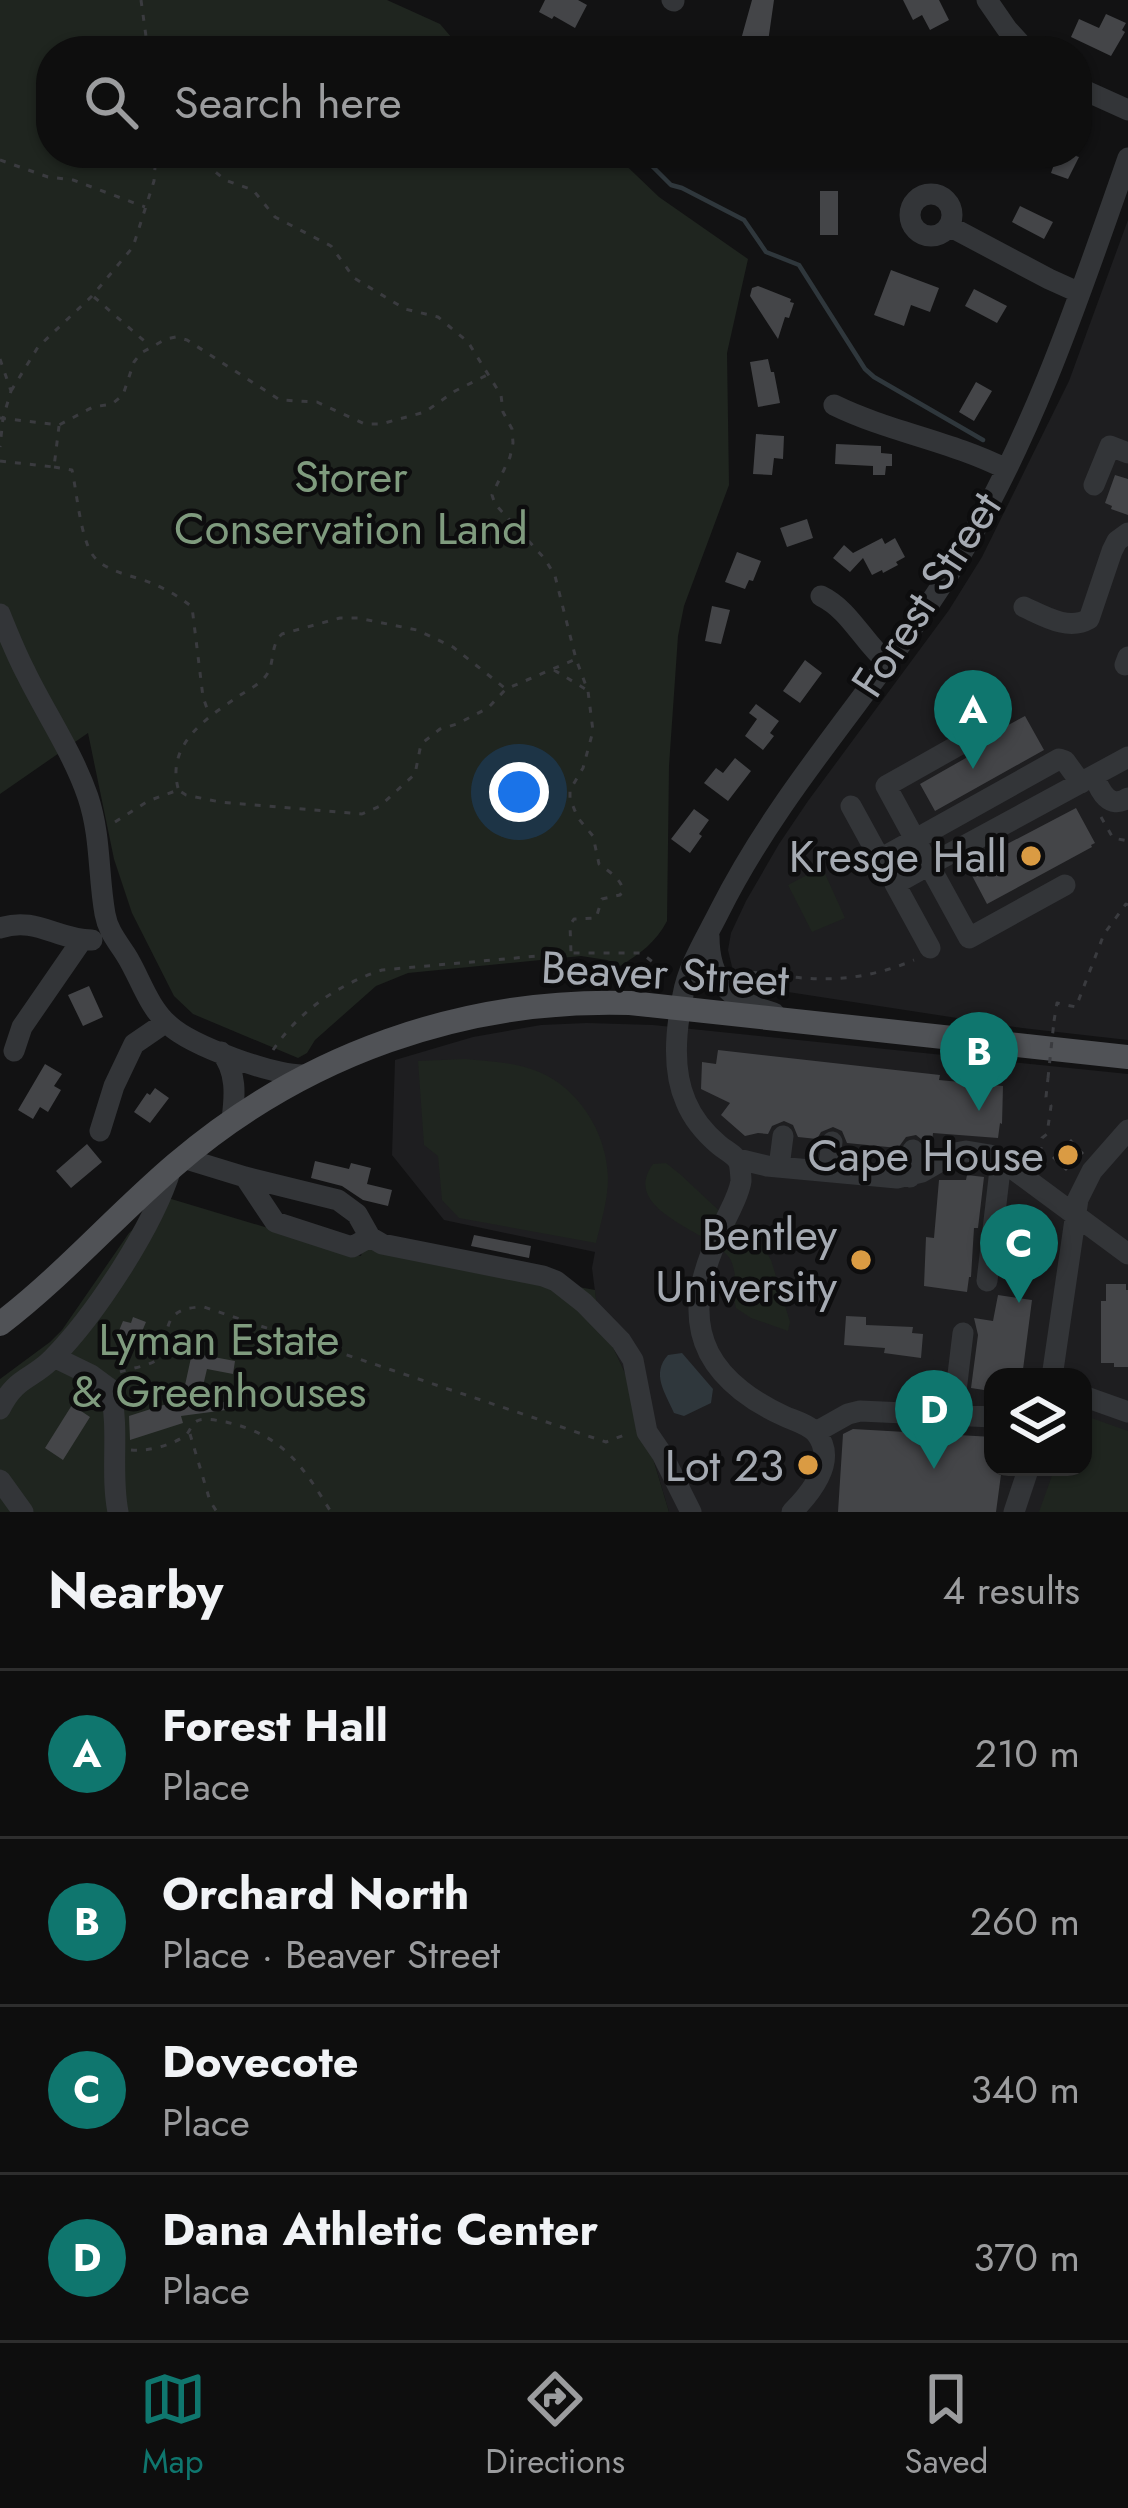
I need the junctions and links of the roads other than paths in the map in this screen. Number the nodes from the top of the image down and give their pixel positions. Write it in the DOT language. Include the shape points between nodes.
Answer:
graph roads {
  1 [pos="987,0"];
  2 [pos="1013,36"];
  3 [pos="1092,94"];
  4 [pos="1128,110"];
  5 [pos="1128,158"];
  6 [pos="949,226"];
  7 [pos="1081,293"];
  8 [pos="834,405"];
  9 [pos="1128,453"];
  10 [pos="1006,469"];
  11 [pos="1094,485"];
  12 [pos="1128,533"];
  13 [pos="1118,568"];
  14 [pos="821,596"];
  15 [pos="1024,607"];
  16 [pos="0,614"];
  17 [pos="887,662"];
  18 [pos="973,737"];
  19 [pos="1128,757"];
  20 [pos="1087,779"];
  21 [pos="1128,798"];
  22 [pos="851,806"];
  23 [pos="915,839"];
  24 [pos="929,865"];
  25 [pos="1066,885"];
  26 [pos="0,928"];
  27 [pos="709,932"];
  28 [pos="112,937"];
  29 [pos="82,940"];
  30 [pos="922,954"];
  31 [pos="681,1007"];
  32 [pos="166,1022"];
  33 [pos="810,1022"];
  34 [pos="14,1051"];
  35 [pos="221,1052"];
  36 [pos="1128,1058"];
  37 [pos="305,1075"];
  38 [pos="232,1119"];
  39 [pos="1128,1130"];
  40 [pos="100,1131"];
  41 [pos="783,1136"];
  42 [pos="832,1142"];
  43 [pos="913,1150"];
  44 [pos="738,1159"];
  45 [pos="1001,1161"];
  46 [pos="177,1163"];
  47 [pos="779,1167"];
  48 [pos="828,1171"];
  49 [pos="910,1177"];
  50 [pos="245,1178"];
  51 [pos="1075,1216"];
  52 [pos="370,1238"];
  53 [pos="1128,1254"];
  54 [pos="987,1280"];
  55 [pos="2,1323"];
  56 [pos="963,1333"];
  57 [pos="54,1357"];
  58 [pos="1053,1368"];
  59 [pos="1092,1399"];
  60 [pos="0,1409"];
  61 [pos="1128,1412"];
  62 [pos="952,1416"];
  63 [pos="984,1417"];
  64 [pos="816,1432"];
  65 [pos="1027,1476"];
  66 [pos="0,1480"];
  67 [pos="22,1512"];
  68 [pos="118,1512"];
  69 [pos="691,1512"];
  70 [pos="792,1512"];
  71 [pos="1014,1512"];
  1 -- 2 [label="street"];
  3 -- 4 [label="street"];
  5 -- 7 [label="street, Forest Street"];
  6 -- 7 [label="street"];
  7 -- 10 [label="street, Forest Street"];
  8 -- 10 [label="street"];
  9 -- 11 [label="street" via="1110,446"];
  10 -- 17 [label="street, Forest Street" via="956,563"];
  12 -- 13 [label="street" via="1117,541"];
  13 -- 15 [label="street" via="1080,624"];
  14 -- 17 [label="street"];
  16 -- 28 [label="street" via="80,778 98,832"];
  17 -- 27 [label="street, Forest Street" via="762,834"];
  18 -- 23 [label="street" via="886,786"];
  19 -- 20 [label="street"];
  20 -- 21 [label="street" via="1112,802"];
  20 -- 23 [label="street" via="1059,759"];
  20 -- 24 [label="street"];
  22 -- 23 [label="street" via="880,859"];
  23 -- 24 [label="street"];
  24 -- 25 [label="street" via="969,938"];
  24 -- 30 [label="street" via="895,884"];
  26 -- 29 [label="street" via="25,923"];
  27 -- 31 [label="street, Forest Street"];
  27 -- 33 [label="street" via="711,963 730,992"];
  28 -- 29 [label="street"];
  28 -- 32 [label="street"];
  29 -- 34 [label="street"];
  31 -- 33 [label="main road, Beaver Street"];
  31 -- 37 [label="main road, Beaver Street" via="587,1002 509,1009 404,1035"];
  31 -- 44 [label="street, Forest Street" via="677,1065 685,1101"];
  32 -- 35 [label="street"];
  32 -- 40 [label="street" via="134,1044"];
  33 -- 36 [label="main road, Beaver Street"];
  35 -- 37 [label="street"];
  35 -- 38 [label="street" via="232,1075"];
  37 -- 38 [label="main road, Beaver Street"];
  38 -- 46 [label="main road, Beaver Street"];
  39 -- 51 [label="street" via="1092,1171"];
  41 -- 47 [label="street"];
  42 -- 48 [label="street"];
  43 -- 49 [label="street"];
  44 -- 47 [label="street"];
  44 -- 64 [label="street" via="737,1196 701,1280 700,1330 719,1370 760,1404"];
  45 -- 49 [label="street" via="955,1153"];
  45 -- 51 [label="street"];
  45 -- 54 [label="street"];
  46 -- 50 [label="street"];
  46 -- 55 [label="main road, Beaver Street"];
  46 -- 57 [label="street" via="98,1304"];
  47 -- 48 [label="street"];
  48 -- 49 [label="street"];
  50 -- 52 [label="street" via="338,1200"];
  50 -- 52 [label="street" via="283,1226 352,1247"];
  51 -- 53 [label="street"];
  51 -- 58 [label="street"];
  52 -- 69 [label="street" via="556,1281 622,1341 647,1432"];
  56 -- 62 [label="street"];
  57 -- 60 [label="street" via="17,1383"];
  57 -- 68 [label="street" via="103,1381 112,1395"];
  59 -- 61 [label="street"];
  62 -- 63 [label="street"];
  62 -- 64 [label="street" via="860,1412"];
  64 -- 70 [label="street" via="820,1474"];
  65 -- 71 [label="street"];
  66 -- 67 [label="street"];
}
